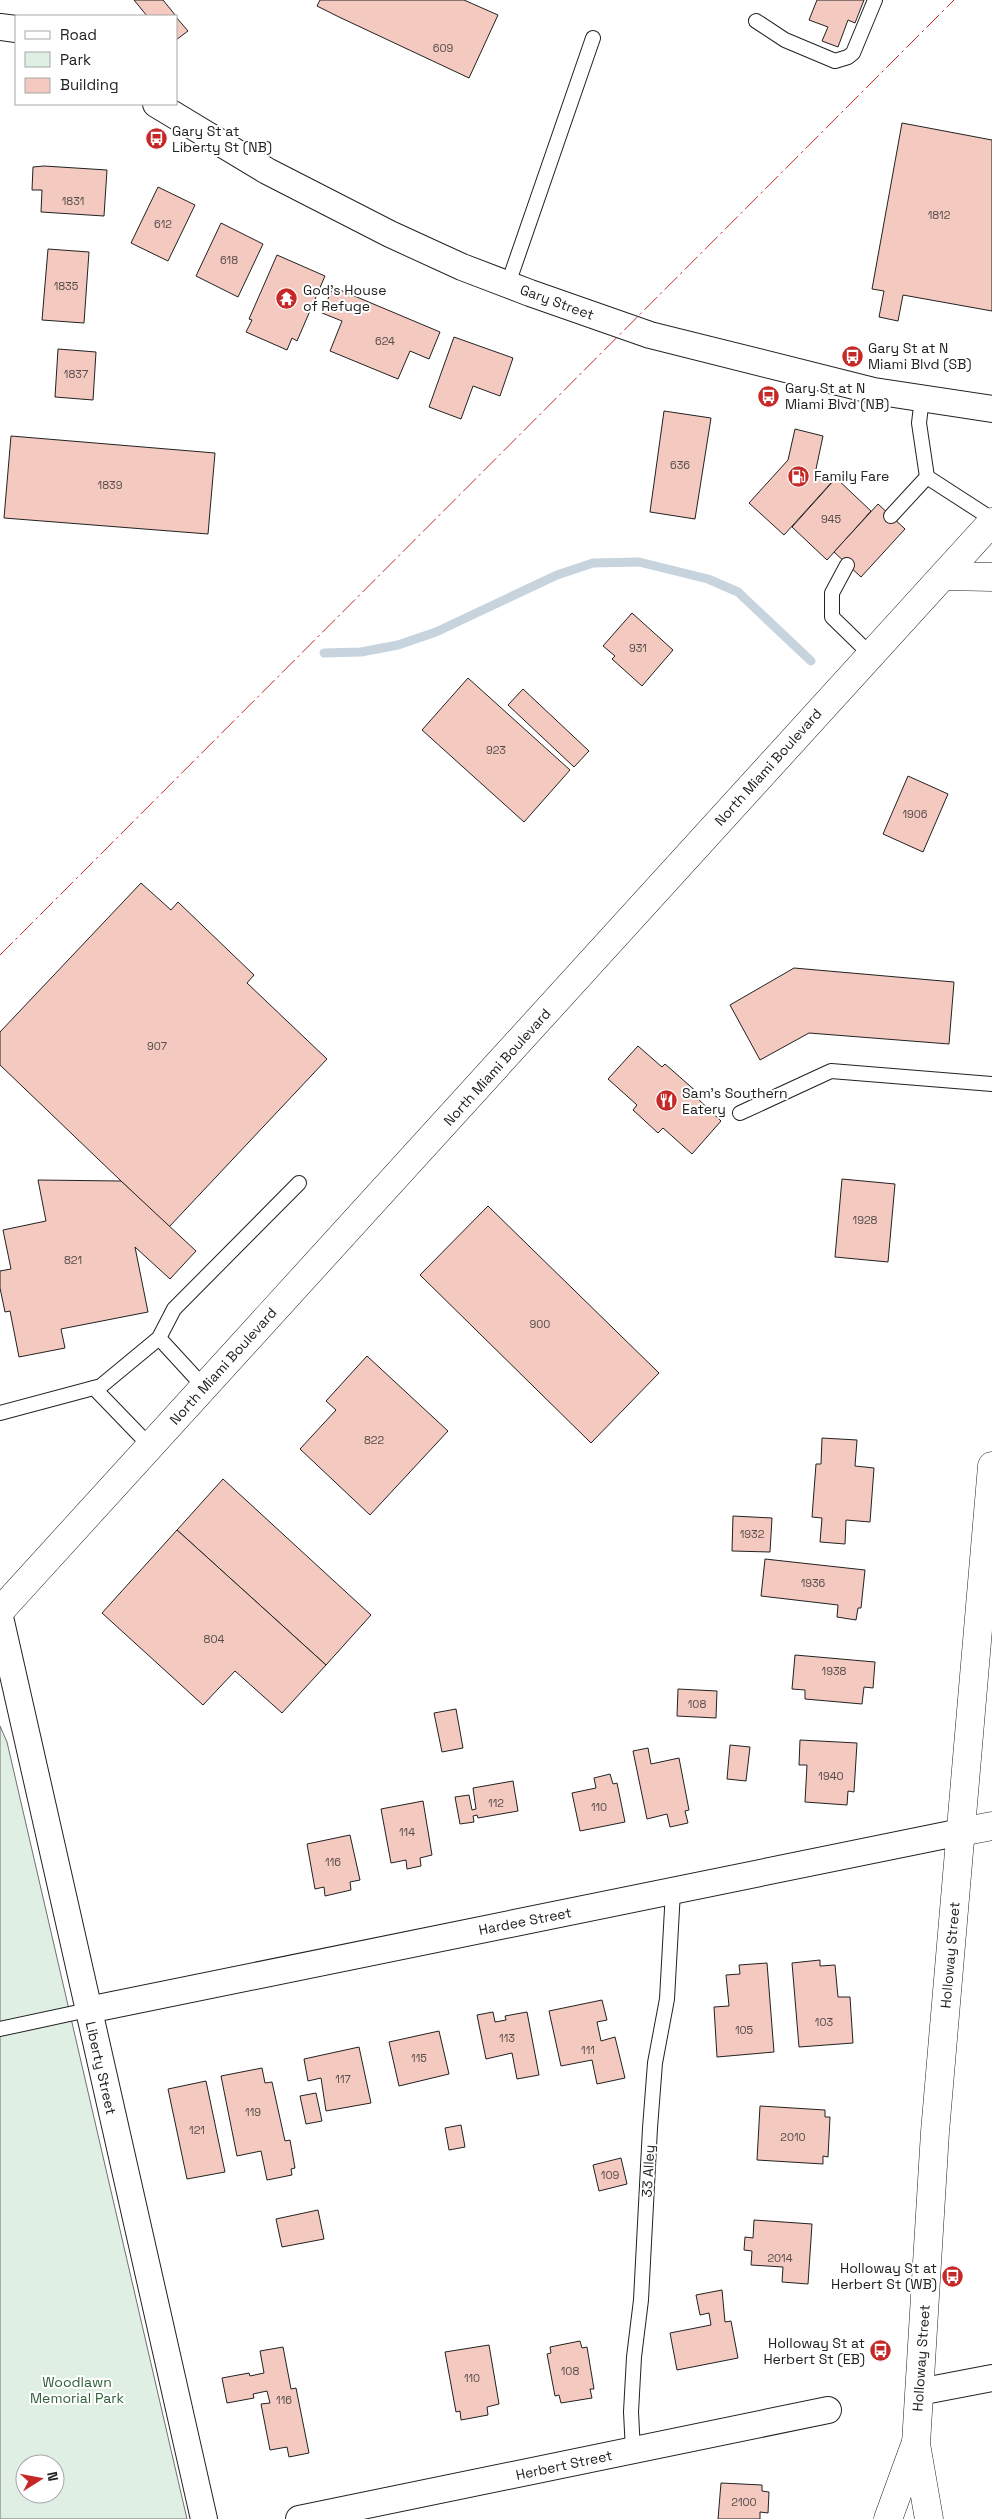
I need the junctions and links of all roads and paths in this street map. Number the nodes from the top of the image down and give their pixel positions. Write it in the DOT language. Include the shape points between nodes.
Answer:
graph roads {
  1 [pos="875,0"];
  2 [pos="756,22"];
  3 [pos="0,27"];
  4 [pos="15,29"];
  5 [pos="593,38"];
  6 [pos="158,105"];
  7 [pos="508,284"];
  8 [pos="922,398"];
  9 [pos="992,409"];
  10 [pos="927,477"];
  11 [pos="891,516"];
  12 [pos="992,520"];
  13 [pos="847,565"];
  14 [pos="943,576"];
  15 [pos="992,577"];
  16 [pos="870,654"];
  17 [pos="992,1084"];
  18 [pos="740,1113"];
  19 [pos="298,1183"];
  20 [pos="159,1338"];
  21 [pos="204,1387"];
  22 [pos="94,1388"];
  23 [pos="0,1413"];
  24 [pos="150,1446"];
  25 [pos="992,1466"];
  26 [pos="0,1611"];
  27 [pos="0,1617"];
  28 [pos="992,1826"];
  29 [pos="961,1832"];
  30 [pos="673,1891"];
  31 [pos="88,2010"];
  32 [pos="0,2029"];
  33 [pos="992,2378"];
  34 [pos="919,2392"];
  35 [pos="828,2410"];
  36 [pos="916,2444"];
  37 [pos="633,2450"];
  38 [pos="204,2519"];
  39 [pos="298,2519"];
  40 [pos="888,2519"];
  41 [pos="929,2519"];
  1 -- 2 [label="lane" via="853,53 835,61 785,40"];
  3 -- 4 [label="street"];
  5 -- 7 [label="lane"];
  6 -- 7 [label="street, Gary Street" via="259,166 320,198 426,250"];
  7 -- 8 [label="street, Gary Street" via="650,334 874,391"];
  8 -- 9 [label="street, Gary Street"];
  8 -- 10 [label="lane" via="919,423"];
  10 -- 11 [label="lane"];
  10 -- 12 [label="lane"];
  12 -- 14 [label="street, North Miami Boulevard"];
  13 -- 16 [label="lane" via="832,593 832,617"];
  14 -- 15 [label="street"];
  14 -- 16 [label="street, North Miami Boulevard"];
  16 -- 21 [label="street, North Miami Boulevard"];
  17 -- 18 [label="lane" via="832,1070"];
  19 -- 20 [label="lane" via="174,1309"];
  20 -- 21 [label="lane"];
  20 -- 22 [label="lane" via="101,1386"];
  21 -- 24 [label="street, North Miami Boulevard"];
  22 -- 23 [label="lane"];
  22 -- 24 [label="lane"];
  24 -- 26 [label="street, North Miami Boulevard"];
  25 -- 29 [label="street, Holloway Street"];
  27 -- 31 [label="street, Liberty Street"];
  28 -- 29 [label="street"];
  29 -- 30 [label="street, Hardee Street"];
  29 -- 34 [label="street, Holloway Street" via="935,2132"];
  30 -- 31 [label="street, Hardee Street"];
  30 -- 37 [label="lane, 33 Alley" via="667,2000 655,2063 650,2128 641,2300 631,2412"];
  31 -- 32 [label="lane"];
  31 -- 38 [label="street, Liberty Street"];
  33 -- 34 [label="street"];
  34 -- 36 [label="street, Holloway Street"];
  35 -- 37 [label="street, Herbert Street"];
  36 -- 40 [label="street, Holloway Street"];
  36 -- 41 [label="street, Holloway Street"];
  37 -- 39 [label="street, Herbert Street"];
}
